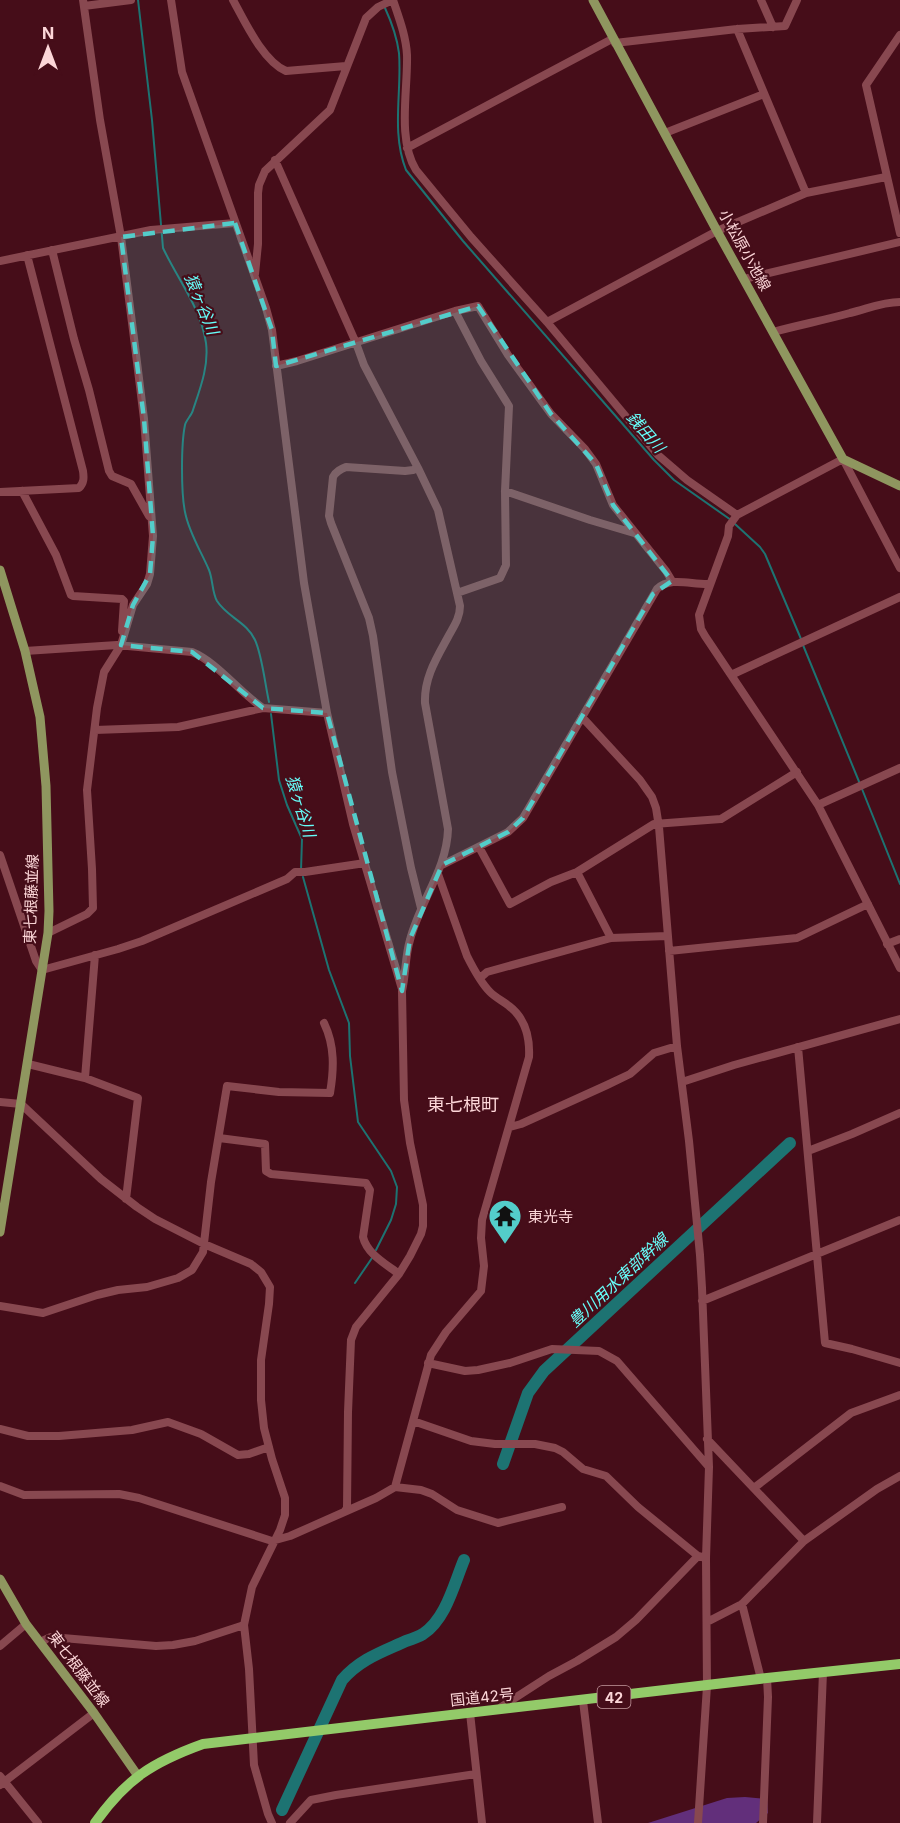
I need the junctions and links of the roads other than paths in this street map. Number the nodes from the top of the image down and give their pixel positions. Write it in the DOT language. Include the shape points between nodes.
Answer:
graph roads {
  1 [pos="131,0"];
  2 [pos="171,0"];
  3 [pos="233,0"];
  4 [pos="393,0"];
  5 [pos="593,0"];
  6 [pos="761,0"];
  7 [pos="797,0"];
  8 [pos="84,3"];
  9 [pos="773,27"];
  10 [pos="737,29"];
  11 [pos="900,35"];
  12 [pos="614,41"];
  13 [pos="346,66"];
  14 [pos="764,94"];
  15 [pos="665,133"];
  16 [pos="407,148"];
  17 [pos="275,160"];
  18 [pos="886,177"];
  19 [pos="806,193"];
  20 [pos="235,223"];
  21 [pos="717,231"];
  22 [pos="900,233"];
  23 [pos="121,237"];
  24 [pos="900,242"];
  25 [pos="52,249"];
  26 [pos="27,255"];
  27 [pos="0,261"];
  28 [pos="254,278"];
  29 [pos="744,279"];
  30 [pos="900,302"];
  31 [pos="455,311"];
  32 [pos="547,322"];
  33 [pos="773,332"];
  34 [pos="356,343"];
  35 [pos="276,366"];
  36 [pos="843,459"];
  37 [pos="418,468"];
  38 [pos="900,486"];
  39 [pos="22,491"];
  40 [pos="505,491"];
  41 [pos="0,492"];
  42 [pos="737,515"];
  43 [pos="152,520"];
  44 [pos="634,532"];
  45 [pos="900,568"];
  46 [pos="0,572"];
  47 [pos="672,581"];
  48 [pos="710,584"];
  49 [pos="457,593"];
  50 [pos="900,597"];
  51 [pos="121,645"];
  52 [pos="25,651"];
  53 [pos="731,675"];
  54 [pos="263,708"];
  55 [pos="327,713"];
  56 [pos="582,717"];
  57 [pos="95,730"];
  58 [pos="900,768"];
  59 [pos="796,772"];
  60 [pos="818,805"];
  61 [pos="657,823"];
  62 [pos="479,847"];
  63 [pos="0,855"];
  64 [pos="365,862"];
  65 [pos="442,865"];
  66 [pos="577,872"];
  67 [pos="438,874"];
  68 [pos="867,904"];
  69 [pos="421,908"];
  70 [pos="48,933"];
  71 [pos="667,936"];
  72 [pos="611,938"];
  73 [pos="900,939"];
  74 [pos="887,944"];
  75 [pos="669,951"];
  76 [pos="95,955"];
  77 [pos="900,968"];
  78 [pos="42,970"];
  79 [pos="480,978"];
  80 [pos="402,991"];
  81 [pos="900,1019"];
  82 [pos="324,1023"];
  83 [pos="677,1046"];
  84 [pos="798,1047"];
  85 [pos="28,1064"];
  86 [pos="85,1078"];
  87 [pos="682,1082"];
  88 [pos="0,1102"];
  89 [pos="21,1104"];
  90 [pos="900,1113"];
  91 [pos="510,1127"];
  92 [pos="219,1138"];
  93 [pos="808,1151"];
  94 [pos="126,1199"];
  95 [pos="900,1220"];
  96 [pos="0,1232"];
  97 [pos="204,1244"];
  98 [pos="816,1255"];
  99 [pos="399,1274"];
  100 [pos="702,1301"];
  101 [pos="0,1306"];
  102 [pos="428,1363"];
  103 [pos="900,1364"];
  104 [pos="900,1395"];
  105 [pos="413,1421"];
  106 [pos="0,1429"];
  107 [pos="707,1440"];
  108 [pos="269,1447"];
  109 [pos="709,1467"];
  110 [pos="900,1476"];
  111 [pos="0,1486"];
  112 [pos="395,1487"];
  113 [pos="754,1488"];
  114 [pos="562,1507"];
  115 [pos="345,1511"];
  116 [pos="275,1541"];
  117 [pos="804,1541"];
  118 [pos="702,1557"];
  119 [pos="0,1579"];
  120 [pos="741,1604"];
  121 [pos="707,1622"];
  122 [pos="26,1624"];
  123 [pos="244,1625"];
  124 [pos="40,1642"];
  125 [pos="0,1646"];
  126 [pos="899,1666"];
  127 [pos="823,1672"];
  128 [pos="764,1678"];
  129 [pos="707,1686"];
  130 [pos="583,1701"];
  131 [pos="498,1710"];
  132 [pos="94,1713"];
  133 [pos="470,1713"];
  134 [pos="253,1738"];
  135 [pos="476,1774"];
  136 [pos="138,1776"];
  137 [pos="2,1781"];
  138 [pos="38,1823"];
  139 [pos="95,1823"];
  140 [pos="272,1823"];
  141 [pos="290,1823"];
  142 [pos="482,1823"];
  143 [pos="598,1823"];
  144 [pos="698,1823"];
  145 [pos="763,1823"];
  146 [pos="817,1823"];
  1 -- 8 [label="street"];
  2 -- 20 [label="street" via="182,72"];
  3 -- 13 [label="street" via="277,67 286,71"];
  4 -- 13 [label="street" via="366,18"];
  4 -- 16 [label="street" via="407,55"];
  5 -- 12 [label="main road, 小松原小池線"];
  6 -- 9 [label="street"];
  7 -- 9 [label="street" via="785,26"];
  8 -- 23 [label="street"];
  9 -- 10 [label="street"];
  10 -- 12 [label="street"];
  10 -- 14 [label="street"];
  11 -- 18 [label="street" via="866,85"];
  12 -- 15 [label="main road, 小松原小池線"];
  12 -- 16 [label="street"];
  13 -- 17 [label="street" via="330,110"];
  14 -- 15 [label="street"];
  14 -- 19 [label="street"];
  15 -- 21 [label="main road, 小松原小池線"];
  16 -- 32 [label="street" via="416,171"];
  17 -- 28 [label="street" via="259,185"];
  17 -- 34 [label="street"];
  18 -- 19 [label="street"];
  18 -- 22 [label="street"];
  19 -- 21 [label="street"];
  20 -- 23 [label="street" via="161,229"];
  20 -- 28 [label="street"];
  21 -- 29 [label="main road, 小松原小池線"];
  21 -- 32 [label="street"];
  23 -- 25 [label="street"];
  23 -- 43 [label="street" via="144,419"];
  24 -- 29 [label="street"];
  25 -- 26 [label="street"];
  25 -- 43 [label="street" via="109,471 131,484"];
  26 -- 27 [label="street"];
  26 -- 39 [label="street" via="83,481 79,488"];
  28 -- 35 [label="street" via="272,330"];
  29 -- 33 [label="main road, 小松原小池線"];
  30 -- 33 [label="street" via="877,304"];
  31 -- 34 [label="street"];
  31 -- 40 [label="street" via="509,406"];
  31 -- 44 [label="street" via="478,306 551,414 596,464 613,505"];
  32 -- 42 [label="street" via="657,455"];
  33 -- 36 [label="main road, 小松原小池線"];
  34 -- 35 [label="street"];
  34 -- 37 [label="street"];
  35 -- 55 [label="street" via="304,583"];
  36 -- 38 [label="main road"];
  36 -- 42 [label="street"];
  36 -- 45 [label="street"];
  37 -- 49 [label="street" via="438,510"];
  37 -- 69 [label="street" via="405,471 346,467 333,477 329,516 369,618 392,772"];
  39 -- 41 [label="street"];
  39 -- 51 [label="street" via="72,595 124,601"];
  40 -- 44 [label="street"];
  40 -- 49 [label="street" via="503,574"];
  42 -- 48 [label="street" via="729,526"];
  43 -- 51 [label="street" via="150,574 133,604"];
  44 -- 47 [label="street"];
  46 -- 52 [label="main road, 東七根藤並線"];
  47 -- 48 [label="street"];
  47 -- 56 [label="street" via="657,589"];
  48 -- 53 [label="street" via="699,621"];
  49 -- 65 [label="street" via="459,619 430,672 425,690 448,829"];
  50 -- 53 [label="street"];
  51 -- 52 [label="street"];
  51 -- 54 [label="street" via="198,654"];
  51 -- 57 [label="street" via="104,672"];
  52 -- 70 [label="main road, 東七根藤並線" via="40,717 46,786"];
  53 -- 59 [label="street"];
  54 -- 55 [label="street"];
  54 -- 57 [label="street" via="178,727"];
  55 -- 64 [label="street"];
  56 -- 61 [label="street" via="640,780 656,808"];
  56 -- 62 [label="street" via="523,818 508,832"];
  57 -- 70 [label="street" via="87,790 93,908"];
  58 -- 60 [label="street"];
  59 -- 60 [label="street"];
  59 -- 61 [label="street" via="727,817"];
  60 -- 68 [label="street"];
  61 -- 66 [label="street"];
  61 -- 71 [label="street"];
  62 -- 65 [label="street"];
  62 -- 66 [label="street" via="510,904"];
  63 -- 78 [label="street"];
  64 -- 76 [label="street" via="295,872 287,879 142,941"];
  64 -- 80 [label="street"];
  65 -- 67 [label="street"];
  66 -- 72 [label="street"];
  67 -- 69 [label="street"];
  67 -- 79 [label="street" via="467,956"];
  68 -- 74 [label="street"];
  68 -- 75 [label="street" via="797,938"];
  69 -- 80 [label="street" via="410,939"];
  70 -- 78 [label="main road, 東七根藤並線"];
  71 -- 72 [label="street"];
  71 -- 75 [label="street"];
  72 -- 79 [label="street" via="494,970"];
  73 -- 74 [label="street"];
  74 -- 77 [label="street"];
  75 -- 83 [label="street"];
  76 -- 78 [label="street"];
  76 -- 86 [label="street"];
  78 -- 85 [label="main road, 東七根藤並線"];
  79 -- 91 [label="street" via="488,990 516,1012 530,1043"];
  80 -- 99 [label="street" via="404,1100 423,1205 423,1226"];
  81 -- 84 [label="street"];
  82 -- 92 [label="street" via="333,1046 330,1093 226,1086"];
  83 -- 87 [label="street"];
  83 -- 91 [label="street" via="654,1053 630,1074"];
  84 -- 87 [label="street"];
  84 -- 93 [label="street"];
  85 -- 86 [label="street"];
  85 -- 89 [label="main road, 東七根藤並線"];
  86 -- 94 [label="street" via="138,1098"];
  87 -- 100 [label="street"];
  88 -- 89 [label="street"];
  89 -- 94 [label="street"];
  89 -- 96 [label="main road, 東七根藤並線"];
  90 -- 93 [label="street"];
  91 -- 102 [label="street" via="482,1220 481,1291 446,1332"];
  92 -- 97 [label="street"];
  92 -- 99 [label="street" via="265,1144 266,1171 271,1174 366,1183 370,1190 364,1245"];
  93 -- 98 [label="street"];
  94 -- 97 [label="street"];
  95 -- 98 [label="street"];
  97 -- 101 [label="street" via="192,1270 168,1281 97,1295 43,1313"];
  97 -- 108 [label="street" via="251,1264 270,1287 261,1360 261,1400"];
  98 -- 100 [label="street"];
  98 -- 103 [label="street" via="825,1343"];
  99 -- 115 [label="street" via="356,1327 351,1340"];
  100 -- 107 [label="street"];
  102 -- 105 [label="street"];
  102 -- 109 [label="street" via="465,1371 510,1363 552,1349 599,1351 617,1361"];
  104 -- 113 [label="street" via="851,1413"];
  105 -- 112 [label="street"];
  105 -- 118 [label="street" via="471,1441 555,1448 583,1469 606,1476 638,1507"];
  106 -- 108 [label="street" via="28,1436 58,1436 132,1431 168,1422 201,1434 238,1455"];
  107 -- 109 [label="street"];
  107 -- 113 [label="street"];
  108 -- 116 [label="street" via="285,1498 285,1515"];
  109 -- 118 [label="street"];
  110 -- 117 [label="street"];
  111 -- 116 [label="street" via="24,1495 119,1494 139,1498"];
  112 -- 114 [label="street" via="421,1490 457,1510 498,1523"];
  112 -- 115 [label="street"];
  113 -- 117 [label="street"];
  115 -- 116 [label="street"];
  116 -- 123 [label="street" via="252,1587"];
  117 -- 120 [label="street"];
  118 -- 121 [label="street"];
  118 -- 131 [label="street" via="616,1637"];
  119 -- 122 [label="main road, 東七根藤並線"];
  120 -- 121 [label="street"];
  120 -- 128 [label="street"];
  121 -- 129 [label="street"];
  122 -- 124 [label="main road, 東七根藤並線"];
  122 -- 125 [label="street"];
  123 -- 124 [label="street" via="173,1645 51,1637"];
  123 -- 134 [label="street"];
  124 -- 132 [label="main road, 東七根藤並線"];
  126 -- 127 [label="highway, 国道42号 / 42"];
  127 -- 128 [label="highway, 国道42号 / 42"];
  127 -- 146 [label="street"];
  128 -- 129 [label="highway, 国道42号 / 42"];
  128 -- 145 [label="street" via="768,1697"];
  129 -- 130 [label="highway, 国道42号 / 42"];
  129 -- 144 [label="street"];
  130 -- 131 [label="highway, 国道42号 / 42"];
  130 -- 143 [label="street"];
  131 -- 133 [label="highway, 国道42号 / 42"];
  132 -- 136 [label="main road, 東七根藤並線"];
  132 -- 137 [label="street"];
  133 -- 134 [label="highway, 国道42号 / 42"];
  133 -- 135 [label="street"];
  134 -- 136 [label="highway, 国道42号 / 42" via="203,1744 172,1755"];
  134 -- 140 [label="street" via="255,1774"];
  135 -- 141 [label="street" via="310,1800"];
  135 -- 142 [label="street"];
  136 -- 139 [label="highway, 国道42号 / 42"];
  137 -- 138 [label="street"];
}
